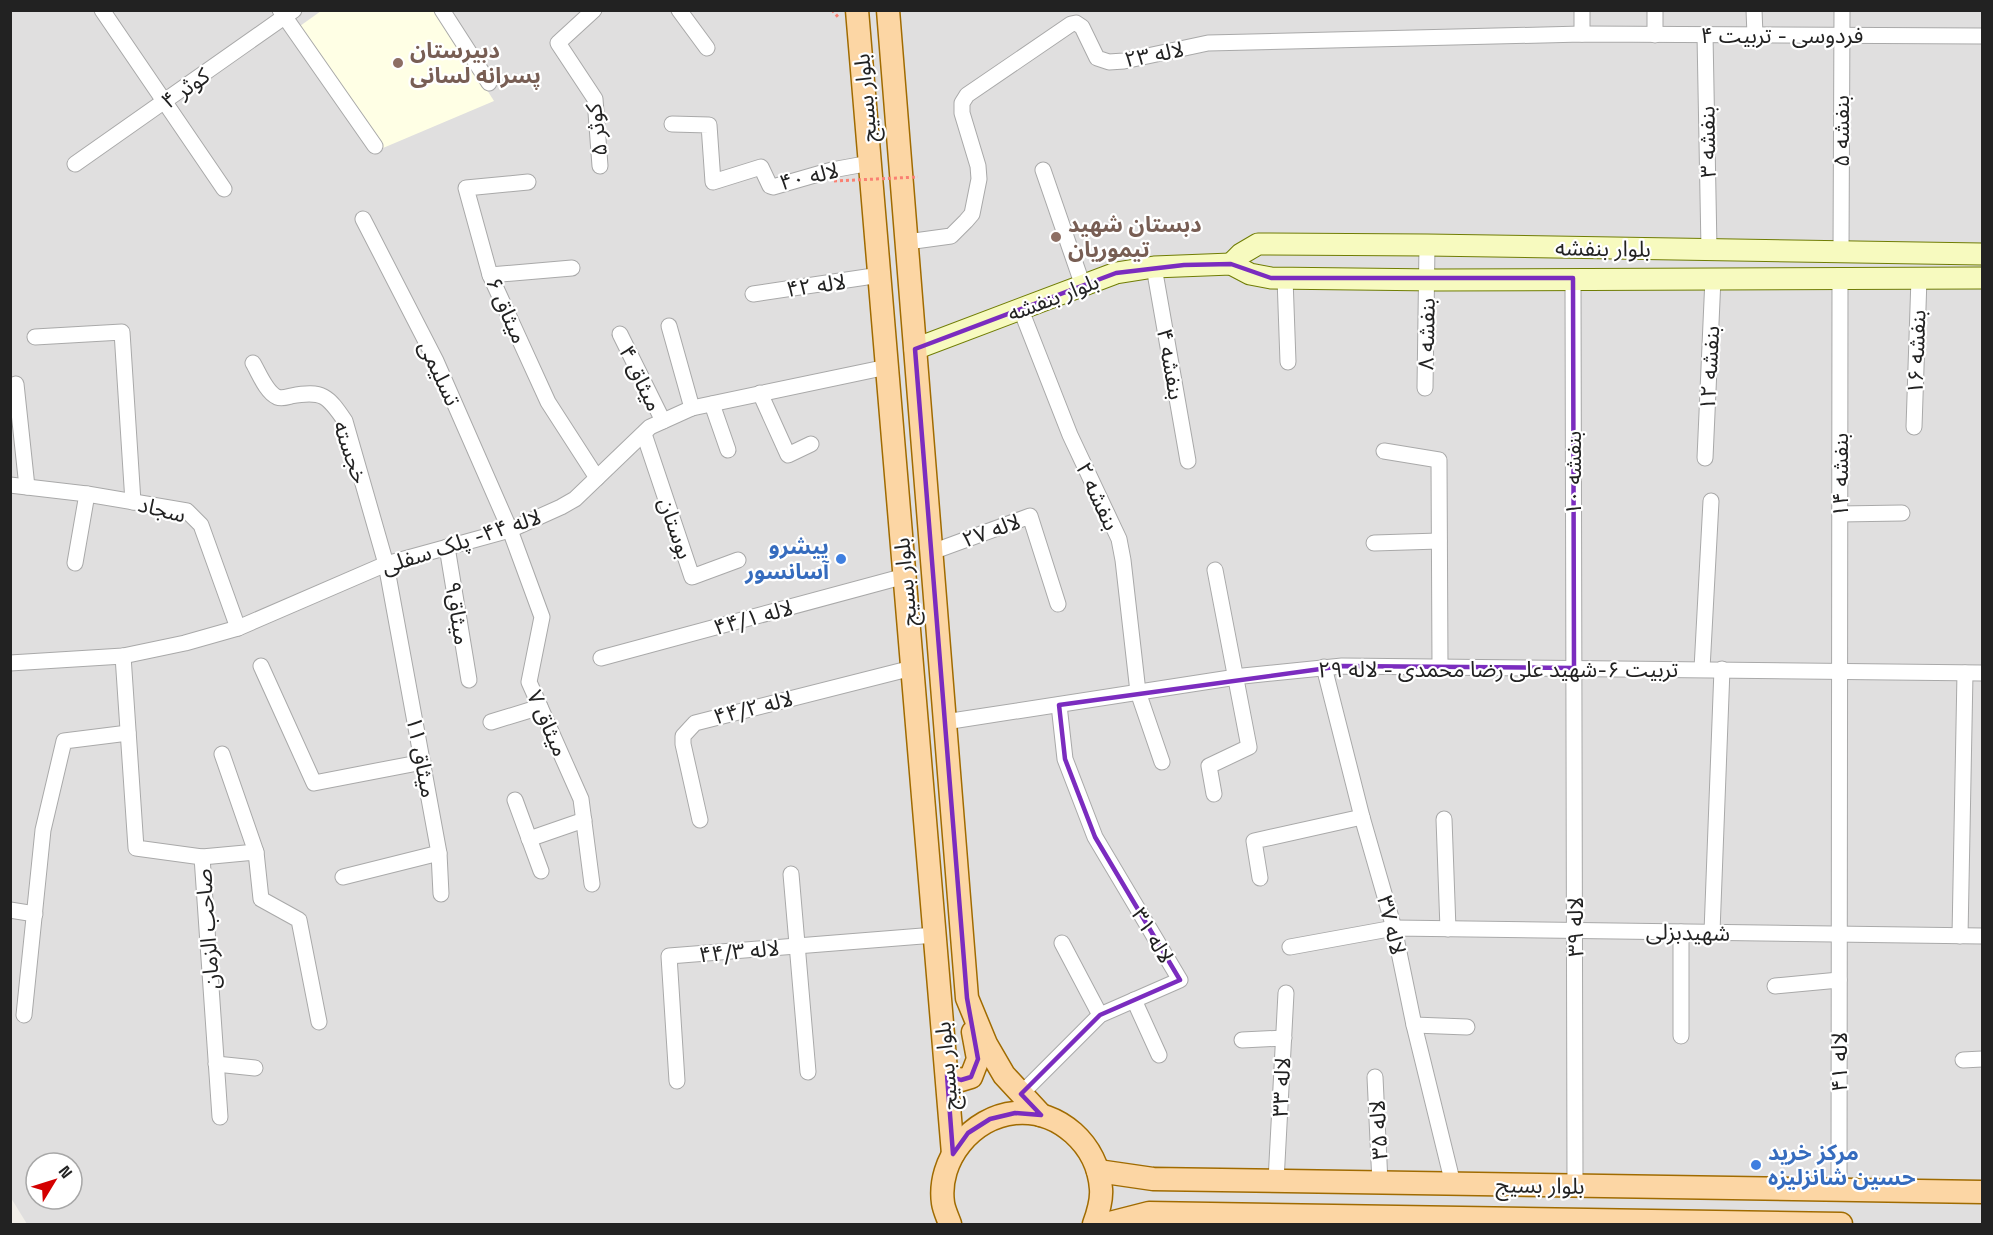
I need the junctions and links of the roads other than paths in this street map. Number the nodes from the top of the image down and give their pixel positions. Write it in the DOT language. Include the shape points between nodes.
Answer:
graph roads {
  1 [pos="102,10"];
  2 [pos="442,10"];
  3 [pos="594,10"];
  4 [pos="679,10"];
  5 [pos="857,10"];
  6 [pos="888,10"];
  7 [pos="1582,10"];
  8 [pos="1655,10"];
  9 [pos="1754,10"];
  10 [pos="1842,10"];
  11 [pos="287,13"];
  12 [pos="1582,34"];
  13 [pos="1655,35"];
  14 [pos="1705,35"];
  15 [pos="1755,35"];
  16 [pos="1842,35"];
  17 [pos="1983,36"];
  18 [pos="707,48"];
  19 [pos="489,83"];
  20 [pos="164,102"];
  21 [pos="672,124"];
  22 [pos="375,146"];
  23 [pos="870,163"];
  24 [pos="75,164"];
  25 [pos="600,166"];
  26 [pos="1043,170"];
  27 [pos="528,182"];
  28 [pos="224,189"];
  29 [pos="363,219"];
  30 [pos="907,242"];
  31 [pos="1427,245"];
  32 [pos="1709,249"];
  33 [pos="1841,252"];
  34 [pos="1983,254"];
  35 [pos="1231,264"];
  36 [pos="1154,267"];
  37 [pos="572,268"];
  38 [pos="490,275"];
  39 [pos="880,275"];
  40 [pos="1285,278"];
  41 [pos="1573,278"];
  42 [pos="1713,278"];
  43 [pos="1840,278"];
  44 [pos="1919,278"];
  45 [pos="1983,278"];
  46 [pos="1426,280"];
  47 [pos="1083,286"];
  48 [pos="753,294"];
  49 [pos="1021,310"];
  50 [pos="669,326"];
  51 [pos="620,334"];
  52 [pos="35,337"];
  53 [pos="915,349"];
  54 [pos="1288,362"];
  55 [pos="253,363"];
  56 [pos="887,367"];
  57 [pos="16,384"];
  58 [pos="1425,388"];
  59 [pos="760,393"];
  60 [pos="712,404"];
  61 [pos="692,408"];
  62 [pos="663,422"];
  63 [pos="1914,427"];
  64 [pos="644,434"];
  65 [pos="811,444"];
  66 [pos="728,450"];
  67 [pos="1384,451"];
  68 [pos="1705,458"];
  69 [pos="1188,461"];
  70 [pos="597,478"];
  71 [pos="10,485"];
  72 [pos="27,487"];
  73 [pos="87,494"];
  74 [pos="1711,501"];
  75 [pos="133,502"];
  76 [pos="1902,513"];
  77 [pos="1840,514"];
  78 [pos="510,530"];
  79 [pos="1440,541"];
  80 [pos="1374,543"];
  81 [pos="447,547"];
  82 [pos="932,552"];
  83 [pos="738,560"];
  84 [pos="75,563"];
  85 [pos="386,564"];
  86 [pos="1215,570"];
  87 [pos="905,576"];
  88 [pos="1058,604"];
  89 [pos="238,628"];
  90 [pos="123,656"];
  91 [pos="601,658"];
  92 [pos="10,663"];
  93 [pos="261,666"];
  94 [pos="1440,666"];
  95 [pos="1324,667"];
  96 [pos="912,668"];
  97 [pos="1574,668"];
  98 [pos="1702,669"];
  99 [pos="1722,669"];
  100 [pos="1840,671"];
  101 [pos="1965,673"];
  102 [pos="1983,673"];
  103 [pos="1235,677"];
  104 [pos="469,680"];
  105 [pos="1138,692"];
  106 [pos="1059,705"];
  107 [pos="540,707"];
  108 [pos="491,722"];
  109 [pos="945,722"];
  110 [pos="128,733"];
  111 [pos="222,754"];
  112 [pos="423,762"];
  113 [pos="1162,762"];
  114 [pos="1214,794"];
  115 [pos="515,800"];
  116 [pos="1362,817"];
  117 [pos="1444,819"];
  118 [pos="584,820"];
  119 [pos="700,820"];
  120 [pos="529,839"];
  121 [pos="256,852"];
  122 [pos="440,853"];
  123 [pos="202,857"];
  124 [pos="541,870"];
  125 [pos="791,874"];
  126 [pos="343,877"];
  127 [pos="1260,878"];
  128 [pos="592,884"];
  129 [pos="441,894"];
  130 [pos="10,910"];
  131 [pos="34,914"];
  132 [pos="1394,928"];
  133 [pos="1448,929"];
  134 [pos="1575,930"];
  135 [pos="1681,932"];
  136 [pos="1712,933"];
  137 [pos="1839,934"];
  138 [pos="935,935"];
  139 [pos="1960,936"];
  140 [pos="1983,936"];
  141 [pos="1062,943"];
  142 [pos="797,946"];
  143 [pos="1290,947"];
  144 [pos="1839,980"];
  145 [pos="1775,986"];
  146 [pos="1286,993"];
  147 [pos="967,998"];
  148 [pos="1134,1000"];
  149 [pos="24,1015"];
  150 [pos="1100,1015"];
  151 [pos="319,1022"];
  152 [pos="1414,1025"];
  153 [pos="1467,1027"];
  154 [pos="1681,1036"];
  155 [pos="1284,1038"];
  156 [pos="1242,1040"];
  157 [pos="1159,1055"];
  158 [pos="1983,1059"];
  159 [pos="1963,1060"];
  160 [pos="216,1064"];
  161 [pos="255,1068"];
  162 [pos="808,1072"];
  163 [pos="947,1075"];
  164 [pos="1376,1077"];
  165 [pos="677,1082"];
  166 [pos="1021,1094"];
  167 [pos="1041,1115"];
  168 [pos="220,1117"];
  169 [pos="952,1154"];
  170 [pos="1098,1171"];
  171 [pos="1153,1179"];
  172 [pos="1276,1181"];
  173 [pos="1380,1183"];
  174 [pos="1453,1184"];
  175 [pos="1575,1186"];
  176 [pos="1839,1190"];
  177 [pos="1983,1192"];
  178 [pos="1149,1213"];
  179 [pos="1181,1219"];
  180 [pos="1264,1220"];
  181 [pos="1369,1221"];
  182 [pos="1462,1221"];
  183 [pos="1603,1223"];
  184 [pos="1726,1223"];
  185 [pos="950,1224"];
  186 [pos="1094,1224"];
  187 [pos="1106,1224"];
  188 [pos="1841,1224"];
  1 -- 20 [label="street"];
  2 -- 19 [label="street"];
  3 -- 25 [label="street, کوثر ۵" via="558,42 595,99"];
  4 -- 18 [label="street"];
  5 -- 23 [label="main road, بلوار بسیج"];
  6 -- 30 [label="main road, بلوار بسیج"];
  7 -- 12 [label="street"];
  8 -- 13 [label="street"];
  9 -- 15 [label="street"];
  10 -- 16 [label="street, بنفشه ۵"];
  11 -- 20 [label="street, کوثر ۴"];
  11 -- 22 [label="street"];
  12 -- 13 [label="street, فردوسی - تربیت ۴"];
  12 -- 30 [label="street, لاله ۲۳" via="1208,43 1110,62 1097,58 1082,27 1071,24 967,95 962,113 979,179 972,214 951,236"];
  13 -- 14 [label="street, فردوسی - تربیت ۴"];
  14 -- 15 [label="street, فردوسی - تربیت ۴"];
  14 -- 32 [label="street, بنفشه ۳"];
  15 -- 16 [label="street, فردوسی - تربیت ۴"];
  16 -- 17 [label="street, فردوسی - تربیت ۴"];
  16 -- 33 [label="street, بنفشه ۵"];
  20 -- 24 [label="street, کوثر ۴"];
  20 -- 28 [label="street"];
  21 -- 23 [label="street, لاله ۴۰" via="709,125 713,182 761,167 773,187"];
  23 -- 39 [label="main road, بلوار بسیج"];
  26 -- 47 [label="street"];
  27 -- 38 [label="street, میثاق ۶" via="466,188"];
  29 -- 78 [label="street, تسلیمی" via="436,362"];
  30 -- 53 [label="main road, بلوار بسیج"];
  31 -- 32 [label="main road, بلوار بنفشه"];
  31 -- 35 [label="main road, بلوار بنفشه" via="1258,244"];
  31 -- 46 [label="street, بنفشه ۸"];
  32 -- 33 [label="main road, بلوار بنفشه"];
  33 -- 34 [label="main road, بلوار بنفشه"];
  35 -- 36 [label="main road, بلوار بنفشه"];
  35 -- 40 [label="main road, بلوار بنفشه" via="1250,274"];
  36 -- 47 [label="main road, بلوار بنفشه" via="1116,273"];
  36 -- 69 [label="street, بنفشه ۴"];
  37 -- 38 [label="street"];
  38 -- 70 [label="street, میثاق ۶" via="548,402"];
  39 -- 48 [label="street, لاله ۴۲"];
  39 -- 56 [label="main road, بلوار بسیج"];
  40 -- 46 [label="main road, بلوار بنفشه"];
  40 -- 54 [label="street"];
  41 -- 42 [label="main road, بلوار بنفشه"];
  41 -- 46 [label="main road, بلوار بنفشه"];
  41 -- 97 [label="street, بنفشه ۱۰"];
  42 -- 43 [label="main road, بلوار بنفشه"];
  42 -- 68 [label="street, بنفشه ۱۲"];
  43 -- 44 [label="main road, بلوار بنفشه"];
  43 -- 77 [label="street, بنفشه ۱۴"];
  44 -- 45 [label="main road, بلوار بنفشه"];
  44 -- 63 [label="street, بنفشه ۱۶"];
  46 -- 58 [label="street, بنفشه ۸"];
  47 -- 49 [label="main road, بلوار بنفشه"];
  49 -- 53 [label="main road, بلوار بنفشه"];
  49 -- 105 [label="street, بنفشه ۲" via="1070,435 1119,539"];
  50 -- 61 [label="street"];
  51 -- 62 [label="street, میثاق ۴"];
  52 -- 75 [label="street" via="122,332"];
  53 -- 82 [label="main road, بلوار بسیج"];
  55 -- 85 [label="street, خجسته" via="276,396 322,395 345,421"];
  56 -- 59 [label="street, لاله ۴۴- پلک سفلی"];
  56 -- 87 [label="main road, بلوار بسیج"];
  57 -- 72 [label="street"];
  59 -- 60 [label="street, لاله ۴۴- پلک سفلی"];
  59 -- 65 [label="street" via="788,455"];
  60 -- 61 [label="street, لاله ۴۴- پلک سفلی"];
  60 -- 66 [label="street"];
  61 -- 62 [label="street, لاله ۴۴- پلک سفلی"];
  62 -- 64 [label="street, لاله ۴۴- پلک سفلی"];
  64 -- 70 [label="street, لاله ۴۴- پلک سفلی"];
  64 -- 83 [label="street, بوستان" via="692,577"];
  67 -- 79 [label="street" via="1439,460"];
  70 -- 78 [label="street, لاله ۴۴- پلک سفلی" via="575,499"];
  71 -- 72 [label="street, سجاد"];
  72 -- 73 [label="street, سجاد"];
  73 -- 75 [label="street, سجاد"];
  73 -- 84 [label="street"];
  74 -- 98 [label="street"];
  75 -- 89 [label="street, سجاد" via="187,511 201,525"];
  76 -- 77 [label="street"];
  77 -- 100 [label="street, بنفشه ۱۴"];
  78 -- 81 [label="street, لاله ۴۴- پلک سفلی"];
  78 -- 107 [label="street, میثاق ۷" via="542,617 529,682"];
  79 -- 80 [label="street"];
  79 -- 94 [label="street"];
  81 -- 85 [label="street, لاله ۴۴- پلک سفلی"];
  81 -- 104 [label="street, میثاق۹"];
  82 -- 88 [label="street, لاله ۲۷" via="1030,516"];
  82 -- 109 [label="main road, بلوار بسیج"];
  85 -- 89 [label="street, لاله ۴۴- پلک سفلی"];
  85 -- 112 [label="street, میثاق ۱۱"];
  86 -- 103 [label="street"];
  87 -- 91 [label="street, لاله ۴۴/۱"];
  87 -- 96 [label="main road, بلوار بسیج"];
  89 -- 90 [label="street, لاله ۴۴- پلک سفلی"];
  90 -- 92 [label="street, لاله ۴۴- پلک سفلی"];
  90 -- 110 [label="street, صاحب الزمان"];
  93 -- 112 [label="street" via="314,783"];
  94 -- 95 [label="street, تربیت ۶-شهید علی رضا محمدی - لاله ۲۹"];
  94 -- 97 [label="street, تربیت ۶-شهید علی رضا محمدی - لاله ۲۹"];
  95 -- 103 [label="street, تربیت ۶-شهید علی رضا محمدی - لاله ۲۹"];
  95 -- 116 [label="street, لاله ۳۷"];
  96 -- 119 [label="street, لاله ۴۴/۲" via="695,723 682,736"];
  96 -- 138 [label="main road, بلوار بسیج"];
  97 -- 98 [label="street, تربیت ۶-شهید علی رضا محمدی - لاله ۲۹"];
  97 -- 134 [label="street, لاله ۳۹"];
  98 -- 99 [label="street, تربیت ۶-شهید علی رضا محمدی - لاله ۲۹"];
  99 -- 100 [label="street, تربیت ۶-شهید علی رضا محمدی - لاله ۲۹"];
  99 -- 136 [label="street"];
  100 -- 101 [label="street, تربیت ۶-شهید علی رضا محمدی - لاله ۲۹"];
  100 -- 137 [label="street, بنفشه ۱۴"];
  101 -- 102 [label="street, تربیت ۶-شهید علی رضا محمدی - لاله ۲۹"];
  101 -- 139 [label="street"];
  103 -- 105 [label="street, تربیت ۶-شهید علی رضا محمدی - لاله ۲۹"];
  103 -- 114 [label="street" via="1249,747 1209,766"];
  105 -- 106 [label="street, تربیت ۶-شهید علی رضا محمدی - لاله ۲۹"];
  105 -- 113 [label="street, بنفشه ۲"];
  106 -- 109 [label="street, تربیت ۶-شهید علی رضا محمدی - لاله ۲۹"];
  106 -- 148 [label="street, لاله ۳۱" via="1065,759 1095,837 1180,980"];
  107 -- 108 [label="street"];
  107 -- 118 [label="street, میثاق ۷" via="581,800"];
  109 -- 147 [label="main road, بلوار بسیج"];
  110 -- 123 [label="street, صاحب الزمان" via="136,848"];
  110 -- 131 [label="street" via="64,741 43,830"];
  111 -- 121 [label="street"];
  112 -- 122 [label="street, میثاق ۱۱"];
  115 -- 120 [label="street"];
  116 -- 127 [label="street" via="1254,841"];
  116 -- 132 [label="street, لاله ۳۷"];
  117 -- 133 [label="street"];
  118 -- 120 [label="street"];
  118 -- 128 [label="street, میثاق ۷"];
  120 -- 124 [label="street"];
  121 -- 123 [label="street"];
  121 -- 151 [label="street" via="261,899 299,920"];
  122 -- 126 [label="street"];
  122 -- 129 [label="street, میثاق ۱۱"];
  123 -- 160 [label="street, صاحب الزمان"];
  125 -- 142 [label="street"];
  130 -- 131 [label="street"];
  131 -- 149 [label="street"];
  132 -- 133 [label="street, شهیدبزلی"];
  132 -- 143 [label="street, شهیدبزلی"];
  132 -- 152 [label="street, لاله ۳۷"];
  133 -- 134 [label="street, شهیدبزلی"];
  134 -- 135 [label="street, شهیدبزلی"];
  134 -- 175 [label="street, لاله ۳۹"];
  135 -- 136 [label="street, شهیدبزلی"];
  135 -- 154 [label="street"];
  136 -- 137 [label="street, شهیدبزلی"];
  137 -- 139 [label="street, شهیدبزلی"];
  137 -- 144 [label="street, لاله ۴۱"];
  138 -- 142 [label="street, لاله ۴۴/۳"];
  138 -- 163 [label="main road, بلوار بسیج"];
  139 -- 140 [label="street, شهیدبزلی"];
  141 -- 150 [label="street"];
  142 -- 162 [label="street"];
  142 -- 165 [label="street, لاله ۴۴/۳" via="669,956"];
  144 -- 145 [label="street"];
  144 -- 176 [label="street, لاله ۴۱"];
  146 -- 155 [label="street, لاله ۳۳"];
  147 -- 163 [label="main road" via="978,1059 971,1077 961,1080"];
  147 -- 166 [label="main road, بلوار بسیج" via="986,1044 1004,1075"];
  148 -- 150 [label="street, لاله ۳۱"];
  148 -- 157 [label="street"];
  150 -- 166 [label="street, لاله ۳۱"];
  152 -- 153 [label="street"];
  152 -- 174 [label="street, لاله ۳۷"];
  155 -- 156 [label="street"];
  155 -- 172 [label="street, لاله ۳۳"];
  158 -- 159 [label="street"];
  160 -- 161 [label="street"];
  160 -- 168 [label="street, صاحب الزمان"];
  163 -- 169 [label="main road, بلوار بسیج"];
  164 -- 173 [label="street, لاله ۳۵"];
  166 -- 167 [label="main road, بلوار بسیج"];
  167 -- 169 [label="main road" via="1015,1113 990,1119 968,1133"];
  167 -- 170 [label="main road" via="1077,1135"];
  169 -- 185 [label="main road" via="944,1178 944,1203"];
  170 -- 171 [label="main road, بلوار بسیج"];
  170 -- 186 [label="main road" via="1101,1190"];
  171 -- 172 [label="main road, بلوار بسیج"];
  171 -- 178 [label="main road" via="1143,1198 1143,1207"];
  172 -- 173 [label="main road, بلوار بسیج"];
  173 -- 174 [label="main road, بلوار بسیج"];
  174 -- 175 [label="main road, بلوار بسیج"];
  175 -- 176 [label="main road, بلوار بسیج"];
  176 -- 177 [label="main road, بلوار بسیج"];
  178 -- 179 [label="main road, بلوار بسیج"];
  178 -- 187 [label="main road, بلوار بسیج"];
  179 -- 180 [label="main road, بلوار بسیج"];
  180 -- 181 [label="main road, بلوار بسیج"];
  181 -- 182 [label="main road, بلوار بسیج"];
  182 -- 183 [label="main road, بلوار بسیج"];
  183 -- 184 [label="main road, بلوار بسیج"];
  184 -- 188 [label="main road, بلوار بسیج"];
}
